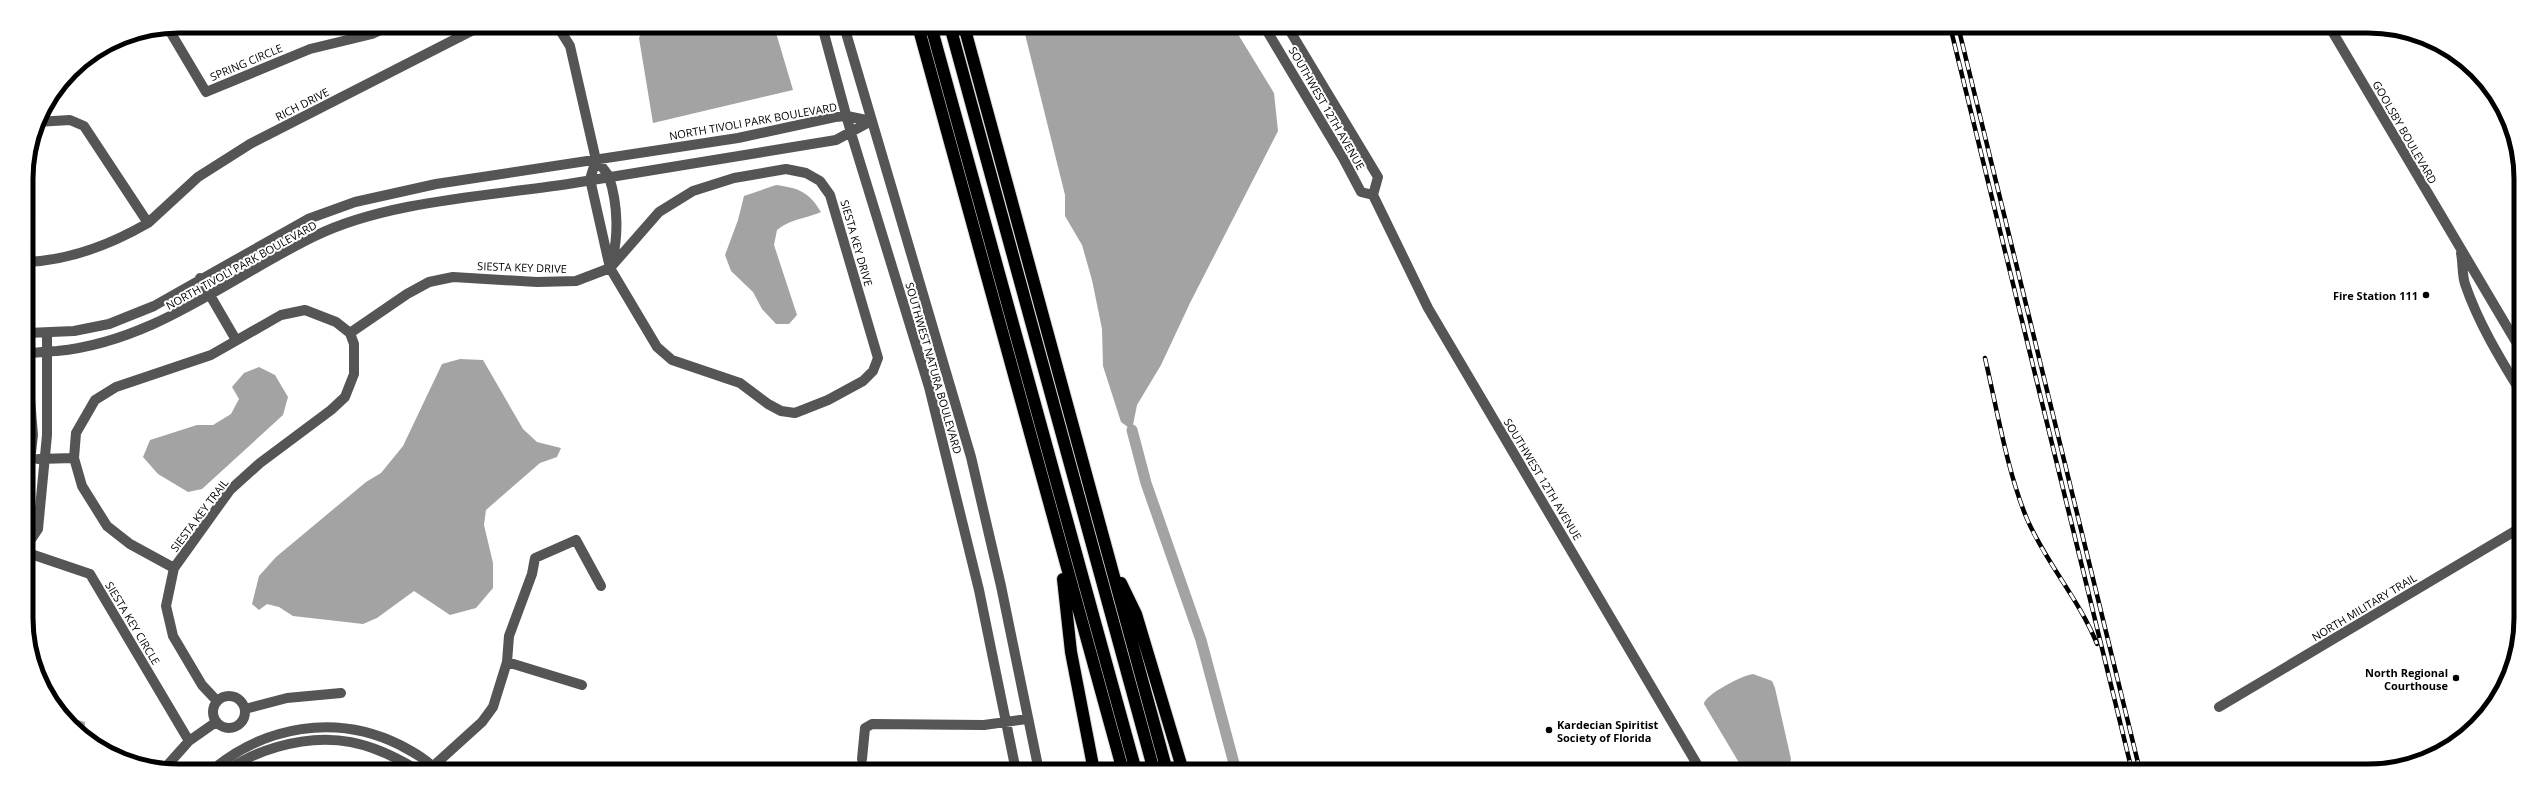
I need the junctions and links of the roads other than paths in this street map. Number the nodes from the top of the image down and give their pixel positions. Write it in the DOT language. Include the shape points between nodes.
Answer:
graph roads {
  1 [pos="171,33"];
  2 [pos="374,33"];
  3 [pos="467,33"];
  4 [pos="562,33"];
  5 [pos="824,33"];
  6 [pos="846,33"];
  7 [pos="920,33"];
  8 [pos="933,33"];
  9 [pos="952,33"];
  10 [pos="966,33"];
  11 [pos="1268,33"];
  12 [pos="1291,33"];
  13 [pos="2333,33"];
  14 [pos="847,116"];
  15 [pos="871,121"];
  16 [pos="45,122"];
  17 [pos="851,133"];
  18 [pos="757,134"];
  19 [pos="682,146"];
  20 [pos="761,152"];
  21 [pos="596,160"];
  22 [pos="685,164"];
  23 [pos="608,176"];
  24 [pos="590,180"];
  25 [pos="420,188"];
  26 [pos="1373,195"];
  27 [pos="424,205"];
  28 [pos="148,223"];
  29 [pos="2461,249"];
  30 [pos="33,262"];
  31 [pos="610,268"];
  32 [pos="200,278"];
  33 [pos="209,293"];
  34 [pos="47,333"];
  35 [pos="350,333"];
  36 [pos="33,334"];
  37 [pos="2514,339"];
  38 [pos="236,340"];
  39 [pos="48,351"];
  40 [pos="33,353"];
  41 [pos="2514,381"];
  42 [pos="33,458"];
  43 [pos="74,458"];
  44 [pos="45,460"];
  45 [pos="2514,532"];
  46 [pos="33,536"];
  47 [pos="1059,540"];
  48 [pos="33,555"];
  49 [pos="1108,557"];
  50 [pos="174,568"];
  51 [pos="601,586"];
  52 [pos="507,662"];
  53 [pos="582,686"];
  54 [pos="341,693"];
  55 [pos="218,701"];
  56 [pos="2219,707"];
  57 [pos="245,709"];
  58 [pos="1027,719"];
  59 [pos="216,722"];
  60 [pos="1006,722"];
  61 [pos="327,727"];
  62 [pos="325,739"];
  63 [pos="189,741"];
  64 [pos="862,759"];
  65 [pos="169,764"];
  66 [pos="220,764"];
  67 [pos="241,764"];
  68 [pos="406,764"];
  69 [pos="427,764"];
  70 [pos="438,764"];
  71 [pos="1015,764"];
  72 [pos="1037,764"];
  73 [pos="1093,764"];
  74 [pos="1121,764"];
  75 [pos="1134,764"];
  76 [pos="1152,764"];
  77 [pos="1165,764"];
  78 [pos="1181,764"];
  79 [pos="1697,764"];
  1 -- 2 [label="street, SPRING CIRCLE" via="206,92 310,48"];
  3 -- 28 [label="street, RICH DRIVE" via="250,144 198,177"];
  4 -- 21 [label="street" via="570,46"];
  5 -- 14 [label="street, SOUTHWEST NATURA BOULEVARD"];
  6 -- 15 [label="street, SOUTHWEST NATURA BOULEVARD"];
  7 -- 47 [label="highway"];
  8 -- 75 [label="highway"];
  9 -- 76 [label="highway"];
  10 -- 49 [label="highway"];
  11 -- 26 [label="street, SOUTHWEST 12TH AVENUE" via="1361,192"];
  12 -- 26 [label="street, SOUTHWEST 12TH AVENUE" via="1378,177"];
  13 -- 29 [label="street, GOOLSBY BOULEVARD"];
  14 -- 15 [label="street, NORTH TIVOLI PARK BOULEVARD"];
  14 -- 17 [label="street, SOUTHWEST NATURA BOULEVARD"];
  14 -- 18 [label="street, NORTH TIVOLI PARK BOULEVARD"];
  15 -- 17 [label="street, NORTH TIVOLI PARK BOULEVARD"];
  15 -- 58 [label="street, SOUTHWEST NATURA BOULEVARD" via="971,458 1001,586"];
  16 -- 28 [label="street" via="70,120 84,126"];
  17 -- 20 [label="street, NORTH TIVOLI PARK BOULEVARD" via="838,140"];
  17 -- 60 [label="street, SOUTHWEST NATURA BOULEVARD" via="929,387 977,582"];
  18 -- 19 [label="street, NORTH TIVOLI PARK BOULEVARD"];
  18 -- 20 [label="street"];
  19 -- 21 [label="street, NORTH TIVOLI PARK BOULEVARD"];
  19 -- 22 [label="street"];
  20 -- 22 [label="street, NORTH TIVOLI PARK BOULEVARD"];
  21 -- 23 [label="street"];
  21 -- 24 [label="street"];
  21 -- 25 [label="street, NORTH TIVOLI PARK BOULEVARD"];
  22 -- 23 [label="street, NORTH TIVOLI PARK BOULEVARD"];
  23 -- 24 [label="street, NORTH TIVOLI PARK BOULEVARD"];
  23 -- 31 [label="street" via="617,243"];
  24 -- 27 [label="street, NORTH TIVOLI PARK BOULEVARD"];
  24 -- 31 [label="street"];
  25 -- 27 [label="street"];
  25 -- 32 [label="street, NORTH TIVOLI PARK BOULEVARD" via="355,202 308,219"];
  26 -- 79 [label="street, SOUTHWEST 12TH AVENUE" via="1428,308"];
  27 -- 33 [label="street, NORTH TIVOLI PARK BOULEVARD" via="360,219 316,235"];
  28 -- 30 [label="street, RICH DRIVE" via="118,240 86,252"];
  29 -- 37 [label="street, GOOLSBY BOULEVARD"];
  29 -- 41 [label="street, GOOLSBY BOULEVARD" via="2465,282 2477,313"];
  31 -- 31 [label="street, SIESTA KEY DRIVE" via="657,347 672,360 740,383 781,410 795,413 828,400 863,381 873,371 878,358 830,194 820,181 806,173 786,169 734,178 693,190 659,212"];
  31 -- 35 [label="street, SIESTA KEY DRIVE" via="576,281 537,282 453,277 435,281 407,294"];
  32 -- 33 [label="street"];
  32 -- 34 [label="street, NORTH TIVOLI PARK BOULEVARD" via="154,306 109,324"];
  33 -- 38 [label="street"];
  33 -- 39 [label="street, NORTH TIVOLI PARK BOULEVARD" via="162,322 114,341 77,349"];
  34 -- 36 [label="street, NORTH TIVOLI PARK BOULEVARD"];
  34 -- 39 [label="street"];
  35 -- 38 [label="street" via="336,322 305,310 281,315"];
  35 -- 50 [label="street, SIESTA KEY TRAIL" via="354,344 354,374 346,396 260,463 230,490"];
  38 -- 43 [label="street" via="211,355 116,387 95,400 76,433"];
  39 -- 40 [label="street, NORTH TIVOLI PARK BOULEVARD"];
  39 -- 44 [label="street"];
  42 -- 44 [label="street"];
  43 -- 44 [label="street"];
  43 -- 50 [label="street" via="82,486 107,526 130,544"];
  44 -- 46 [label="street" via="38,529"];
  45 -- 56 [label="street, NORTH MILITARY TRAIL"];
  47 -- 73 [label="highway" via="1071,652"];
  47 -- 74 [label="highway"];
  48 -- 63 [label="street, SIESTA KEY CIRCLE" via="90,574"];
  49 -- 77 [label="highway"];
  49 -- 78 [label="highway" via="1136,614"];
  50 -- 55 [label="street, SIESTA KEY TRAIL" via="166,606 173,636 202,685"];
  51 -- 52 [label="street" via="576,540 535,558 532,574 509,636"];
  52 -- 53 [label="street"];
  52 -- 70 [label="street" via="493,707 482,722"];
  54 -- 57 [label="street" via="287,698"];
  55 -- 57 [label="street" via="226,696 236,698"];
  55 -- 59 [label="street" via="213,709"];
  57 -- 59 [label="street" via="243,719 236,727 225,728"];
  58 -- 60 [label="street"];
  58 -- 72 [label="street, SOUTHWEST NATURA BOULEVARD"];
  59 -- 63 [label="street"];
  60 -- 64 [label="street" via="984,726 872,724 865,728"];
  60 -- 71 [label="street, SOUTHWEST NATURA BOULEVARD"];
  61 -- 62 [label="street"];
  61 -- 66 [label="street" via="285,731 262,738 240,749"];
  61 -- 69 [label="street" via="363,731 387,738 412,751"];
  62 -- 67 [label="street" via="307,740 264,751"];
  62 -- 68 [label="street" via="374,747"];
  63 -- 65 [label="street"];
}
